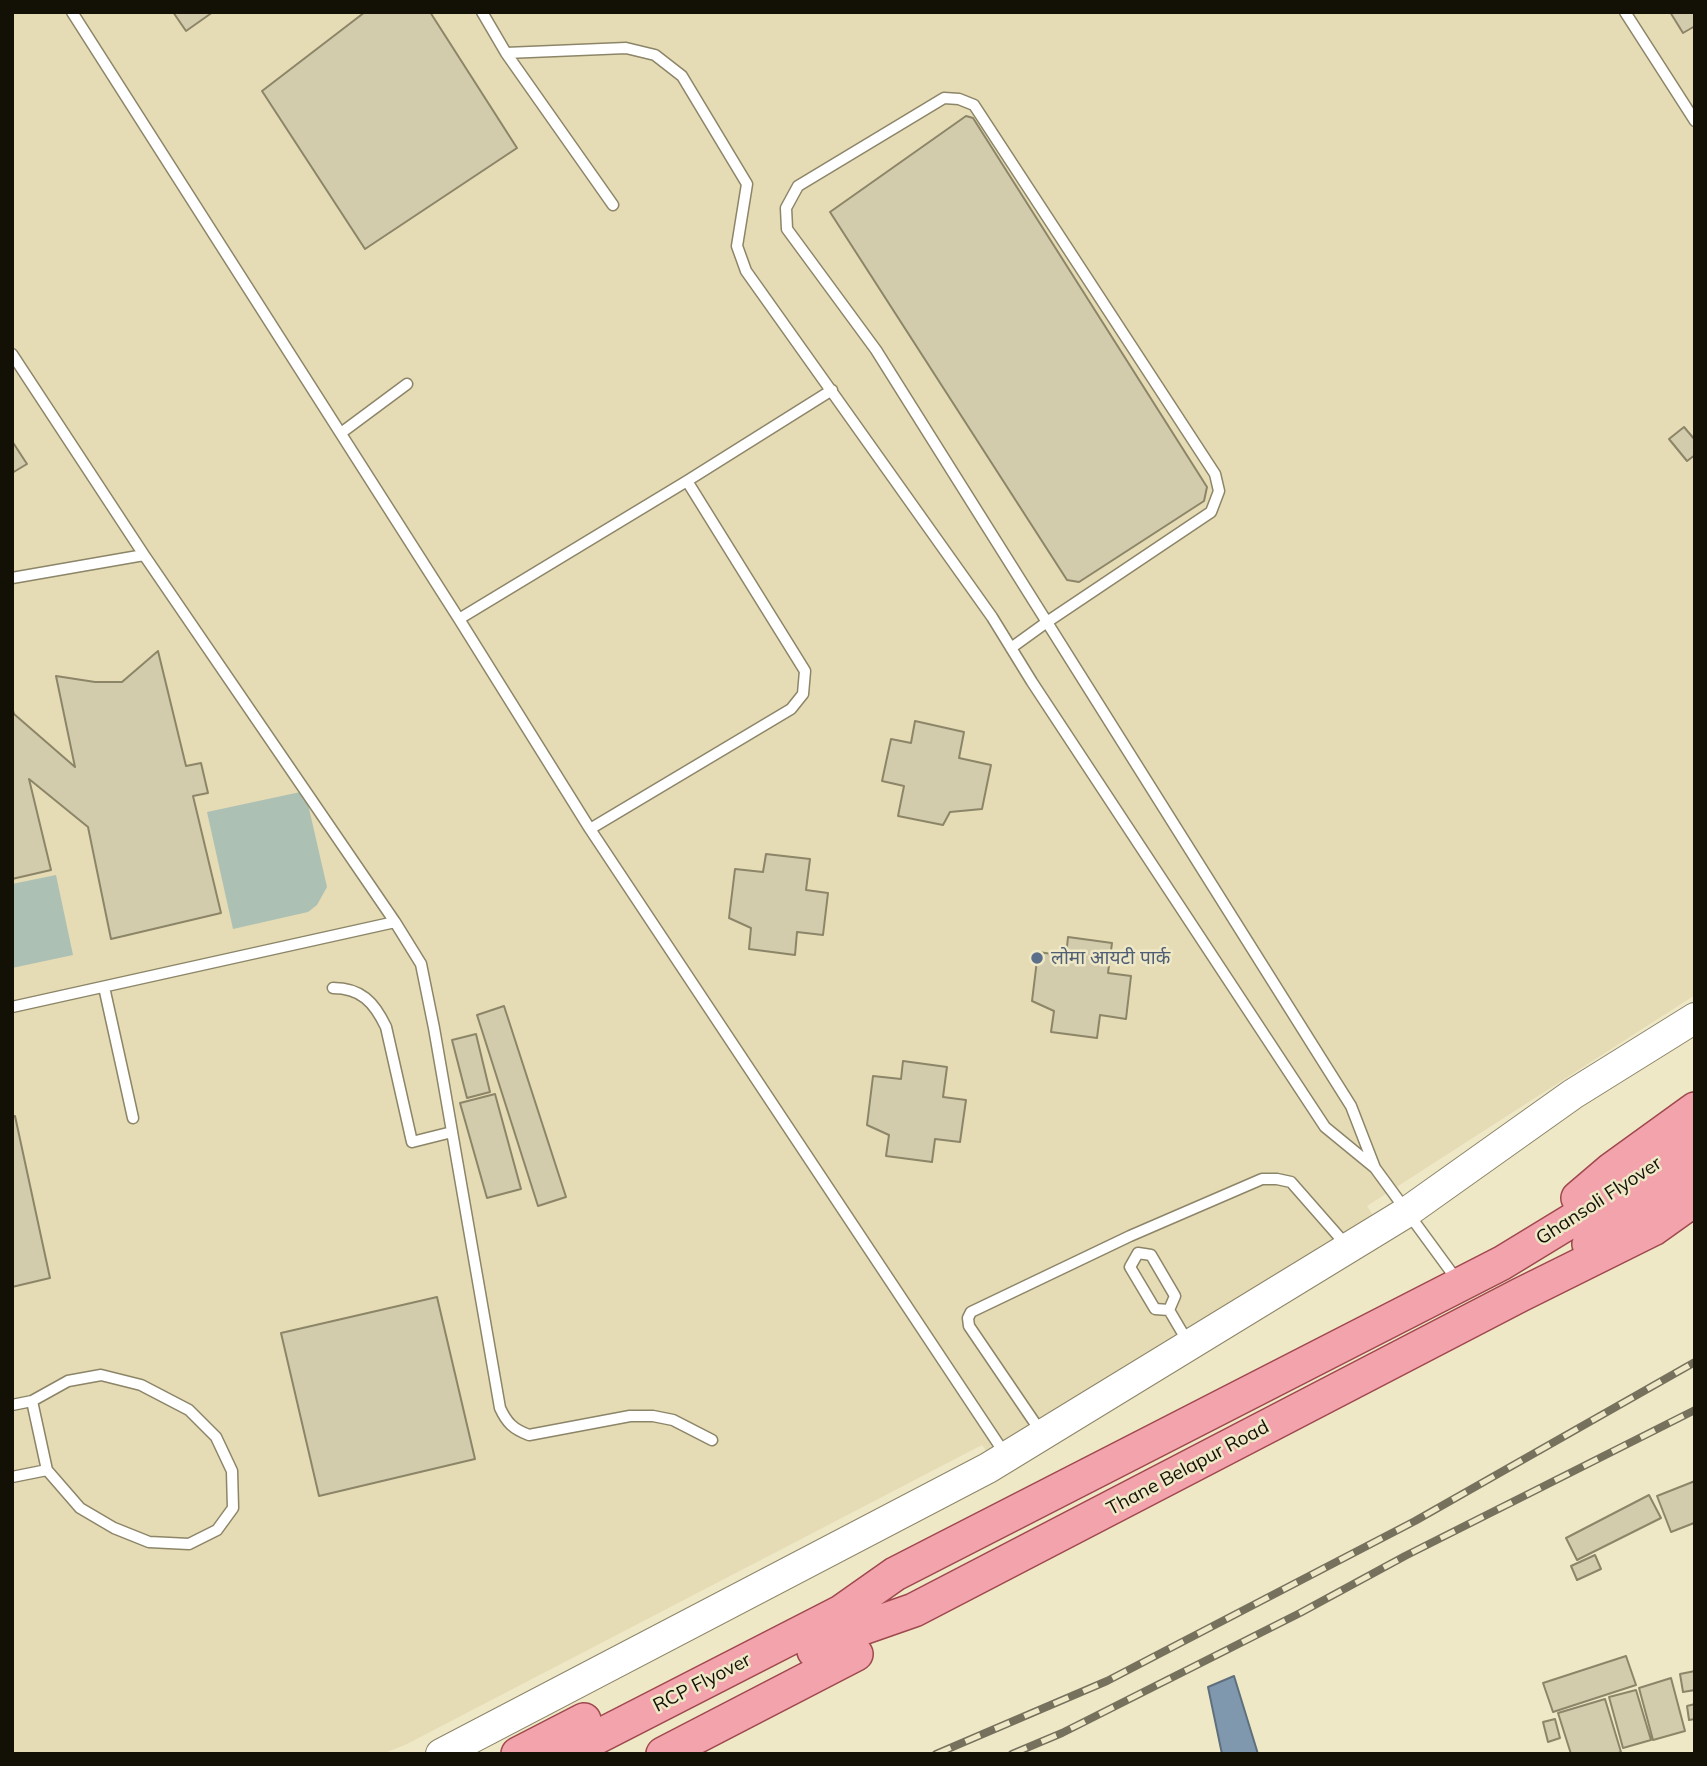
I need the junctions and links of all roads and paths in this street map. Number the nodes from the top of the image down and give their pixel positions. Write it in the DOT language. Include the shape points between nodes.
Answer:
graph roads {
  1 [pos="72,12"];
  2 [pos="482,12"];
  3 [pos="1625,12"];
  4 [pos="506,53"];
  5 [pos="1695,121"];
  6 [pos="612,205"];
  7 [pos="12,354"];
  8 [pos="407,384"];
  9 [pos="832,390"];
  10 [pos="341,433"];
  11 [pos="687,481"];
  12 [pos="144,555"];
  13 [pos="12,578"];
  14 [pos="460,619"];
  15 [pos="1047,622"];
  16 [pos="1011,648"];
  17 [pos="590,829"];
  18 [pos="395,922"];
  19 [pos="104,987"];
  20 [pos="333,988"];
  21 [pos="12,1007"];
  22 [pos="1695,1018"];
  23 [pos="1695,1109"];
  24 [pos="132,1118"];
  25 [pos="452,1132"];
  26 [pos="1695,1138"];
  27 [pos="1695,1167"];
  28 [pos="1375,1168"];
  29 [pos="1632,1198"];
  30 [pos="1695,1199"];
  31 [pos="1407,1212"];
  32 [pos="1130,1236"];
  33 [pos="1349,1248"];
  34 [pos="1138,1254"];
  35 [pos="1502,1263"];
  36 [pos="1460,1284"];
  37 [pos="1520,1295"];
  38 [pos="1169,1310"];
  39 [pos="1189,1345"];
  40 [pos="32,1401"];
  41 [pos="12,1405"];
  42 [pos="1043,1434"];
  43 [pos="712,1440"];
  44 [pos="1007,1456"];
  45 [pos="47,1470"];
  46 [pos="12,1478"];
  47 [pos="895,1574"];
  48 [pos="915,1610"];
  49 [pos="846,1622"];
  50 [pos="441,1754"];
  51 [pos="518,1754"];
  52 [pos="564,1754"];
  53 [pos="614,1754"];
  54 [pos="663,1754"];
  1 -- 10 [label="lane"];
  2 -- 4 [label="lane"];
  3 -- 5 [label="lane"];
  4 -- 6 [label="lane"];
  4 -- 9 [label="lane" via="626,48 655,55 682,76 747,184 737,247 746,271"];
  7 -- 12 [label="lane"];
  8 -- 10 [label="lane"];
  9 -- 11 [label="lane"];
  9 -- 16 [label="lane"];
  10 -- 14 [label="lane"];
  11 -- 14 [label="lane"];
  11 -- 17 [label="lane" via="805,671 803,694 791,709"];
  12 -- 13 [label="lane"];
  12 -- 18 [label="lane"];
  14 -- 17 [label="lane"];
  15 -- 15 [label="lane" via="876,350 787,229 786,208 798,186 944,98 974,105 1215,474 1220,492 1211,512"];
  15 -- 16 [label="lane"];
  15 -- 28 [label="lane" via="1350,1106"];
  16 -- 28 [label="lane" via="1325,1126"];
  17 -- 44 [label="lane"];
  18 -- 19 [label="lane"];
  18 -- 25 [label="lane" via="421,964"];
  19 -- 21 [label="lane"];
  19 -- 24 [label="lane"];
  20 -- 25 [label="lane" via="348,988 379,1012 412,1142"];
  22 -- 31 [label="street" via="1573,1094"];
  23 -- 35 [label="main road" via="1612,1169"];
  25 -- 43 [label="lane" via="506,1422 529,1435 653,1416 673,1420"];
  26 -- 29 [label="main road, Ghansoli Flyover"];
  27 -- 29 [label="main road, Ghansoli Flyover"];
  28 -- 31 [label="lane"];
  29 -- 35 [label="main road, Ghansoli Flyover"];
  29 -- 37 [label="main road, Ghansoli Flyover"];
  30 -- 37 [label="main road" via="1653,1229"];
  31 -- 33 [label="street"];
  31 -- 36 [label="lane"];
  32 -- 33 [label="lane" via="1262,1178 1291,1182"];
  32 -- 34 [label="lane"];
  32 -- 42 [label="lane" via="971,1312 968,1318 969,1326"];
  33 -- 39 [label="street"];
  34 -- 38 [label="lane" via="1151,1255 1175,1296"];
  34 -- 38 [label="lane" via="1130,1267 1155,1309"];
  35 -- 36 [label="main road, Thane Belapur Road"];
  36 -- 47 [label="main road, Thane Belapur Road"];
  37 -- 48 [label="main road, Thane Belapur Road"];
  38 -- 39 [label="lane"];
  39 -- 42 [label="street"];
  40 -- 41 [label="lane"];
  40 -- 45 [label="lane"];
  40 -- 45 [label="lane" via="68,1381 101,1375 141,1385 189,1410 216,1437 232,1471 233,1508 217,1530 189,1544 149,1542 80,1508"];
  42 -- 44 [label="street"];
  44 -- 50 [label="street"];
  45 -- 46 [label="lane"];
  47 -- 49 [label="main road, Thane Belapur Road"];
  47 -- 51 [label="main road" via="831,1594"];
  48 -- 49 [label="main road, Thane Belapur Road"];
  48 -- 54 [label="main road" via="861,1651"];
  49 -- 52 [label="main road, RCP Flyover"];
  49 -- 53 [label="main road, RCP Flyover"];
}
